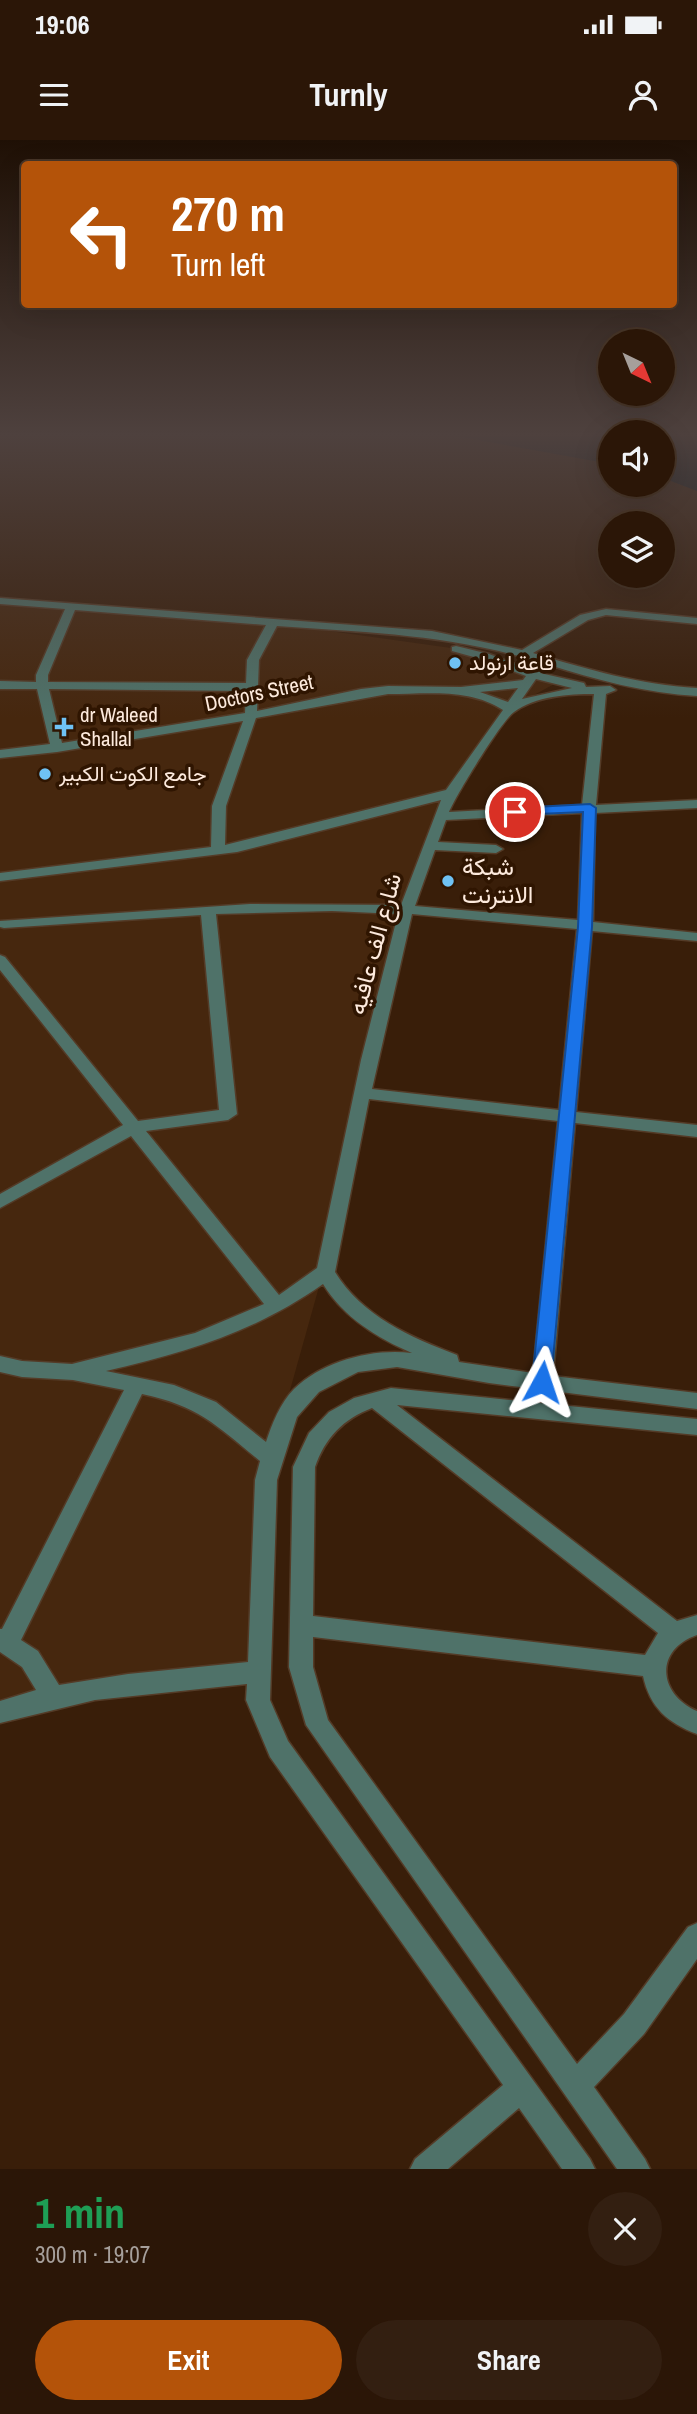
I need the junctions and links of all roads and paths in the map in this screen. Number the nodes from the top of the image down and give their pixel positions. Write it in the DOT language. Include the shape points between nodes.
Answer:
graph roads {
  1 [pos="0,601"];
  2 [pos="72,605"];
  3 [pos="274,621"];
  4 [pos="697,621"];
  5 [pos="374,630"];
  6 [pos="525,653"];
  7 [pos="485,656"];
  8 [pos="544,659"];
  9 [pos="531,679"];
  10 [pos="41,684"];
  11 [pos="0,685"];
  12 [pos="252,687"];
  13 [pos="600,690"];
  14 [pos="670,690"];
  15 [pos="461,691"];
  16 [pos="697,692"];
  17 [pos="510,709"];
  18 [pos="251,715"];
  19 [pos="57,748"];
  20 [pos="0,754"];
  21 [pos="451,793"];
  22 [pos="697,804"];
  23 [pos="590,808"];
  24 [pos="440,816"];
  25 [pos="429,846"];
  26 [pos="496,849"];
  27 [pos="219,850"];
  28 [pos="0,877"];
  29 [pos="208,910"];
  30 [pos="406,910"];
  31 [pos="585,927"];
  32 [pos="1,928"];
  33 [pos="697,937"];
  34 [pos="0,960"];
  35 [pos="362,1093"];
  36 [pos="567,1116"];
  37 [pos="133,1127"];
  38 [pos="697,1130"];
  39 [pos="0,1202"];
  40 [pos="326,1272"];
  41 [pos="276,1306"];
  42 [pos="0,1364"];
  43 [pos="73,1372"];
  44 [pos="497,1377"];
  45 [pos="542,1382"];
  46 [pos="137,1384"];
  47 [pos="375,1399"];
  48 [pos="697,1401"];
  49 [pos="697,1427"];
  50 [pos="271,1458"];
  51 [pos="303,1625"];
  52 [pos="686,1629"];
  53 [pos="3,1641"];
  54 [pos="654,1667"];
  55 [pos="258,1672"];
  56 [pos="52,1697"];
  57 [pos="0,1712"];
  58 [pos="697,1723"];
  59 [pos="697,1936"];
  60 [pos="575,2086"];
  61 [pos="522,2087"];
  62 [pos="425,2169"];
  63 [pos="580,2169"];
  64 [pos="635,2169"];
  1 -- 2 [label="street"];
  2 -- 3 [label="street"];
  2 -- 10 [label="street"];
  3 -- 5 [label="street"];
  3 -- 12 [label="street" via="253,660"];
  4 -- 6 [label="street" via="606,612 584,617"];
  5 -- 6 [label="street" via="432,634"];
  5 -- 7 [label="street"];
  6 -- 8 [label="street"];
  7 -- 9 [label="street"];
  7 -- 15 [label="street" via="497,674 491,682"];
  8 -- 9 [label="street, شارع الف عافيه"];
  8 -- 14 [label="street" via="599,677"];
  9 -- 13 [label="street"];
  9 -- 15 [label="street, Doctors Street"];
  9 -- 17 [label="street, شارع الف عافيه"];
  10 -- 11 [label="street"];
  10 -- 12 [label="street"];
  10 -- 19 [label="street"];
  12 -- 18 [label="street"];
  13 -- 14 [label="street"];
  13 -- 17 [label="street" via="533,697"];
  13 -- 23 [label="street"];
  14 -- 16 [label="street"];
  15 -- 17 [label="street"];
  15 -- 18 [label="street, Doctors Street" via="361,693"];
  17 -- 21 [label="street, شارع الف عافيه"];
  18 -- 19 [label="street, Doctors Street"];
  18 -- 27 [label="street" via="219,806"];
  19 -- 20 [label="street, Doctors Street"];
  21 -- 24 [label="street, شارع الف عافيه"];
  21 -- 27 [label="street"];
  22 -- 23 [label="street"];
  23 -- 24 [label="street"];
  23 -- 31 [label="street"];
  24 -- 25 [label="street, شارع الف عافيه"];
  25 -- 26 [label="street"];
  25 -- 30 [label="street, شارع الف عافيه"];
  27 -- 28 [label="street"];
  29 -- 30 [label="street"];
  29 -- 32 [label="street"];
  29 -- 37 [label="street" via="228,1114"];
  30 -- 31 [label="street"];
  30 -- 35 [label="street, شارع الف عافيه"];
  31 -- 33 [label="street"];
  31 -- 36 [label="street"];
  34 -- 37 [label="street"];
  35 -- 36 [label="street"];
  35 -- 40 [label="street, شارع الف عافيه"];
  36 -- 38 [label="street"];
  36 -- 45 [label="street"];
  37 -- 39 [label="street"];
  37 -- 41 [label="street"];
  40 -- 41 [label="street"];
  40 -- 44 [label="street" via="338,1294 390,1333 431,1354"];
  41 -- 43 [label="street" via="206,1336"];
  42 -- 43 [label="street"];
  43 -- 46 [label="street"];
  44 -- 45 [label="street"];
  44 -- 50 [label="street" via="397,1359 374,1360 345,1370 311,1388 294,1404"];
  45 -- 48 [label="street"];
  46 -- 50 [label="street" via="209,1408"];
  46 -- 53 [label="street"];
  47 -- 49 [label="street" via="407,1396"];
  47 -- 51 [label="street" via="333,1419 308,1454 304,1467"];
  47 -- 52 [label="street"];
  50 -- 55 [label="street" via="266,1480"];
  51 -- 54 [label="street"];
  51 -- 60 [label="street" via="301,1667 309,1700 329,1744"];
  52 -- 54 [label="street" via="658,1648"];
  53 -- 56 [label="street" via="30,1659"];
  54 -- 58 [label="street" via="662,1696"];
  55 -- 56 [label="street"];
  55 -- 61 [label="street" via="258,1700 279,1749"];
  56 -- 57 [label="street"];
  59 -- 60 [label="street" via="634,2024"];
  60 -- 64 [label="street"];
  61 -- 62 [label="street"];
  61 -- 63 [label="street"];
}
